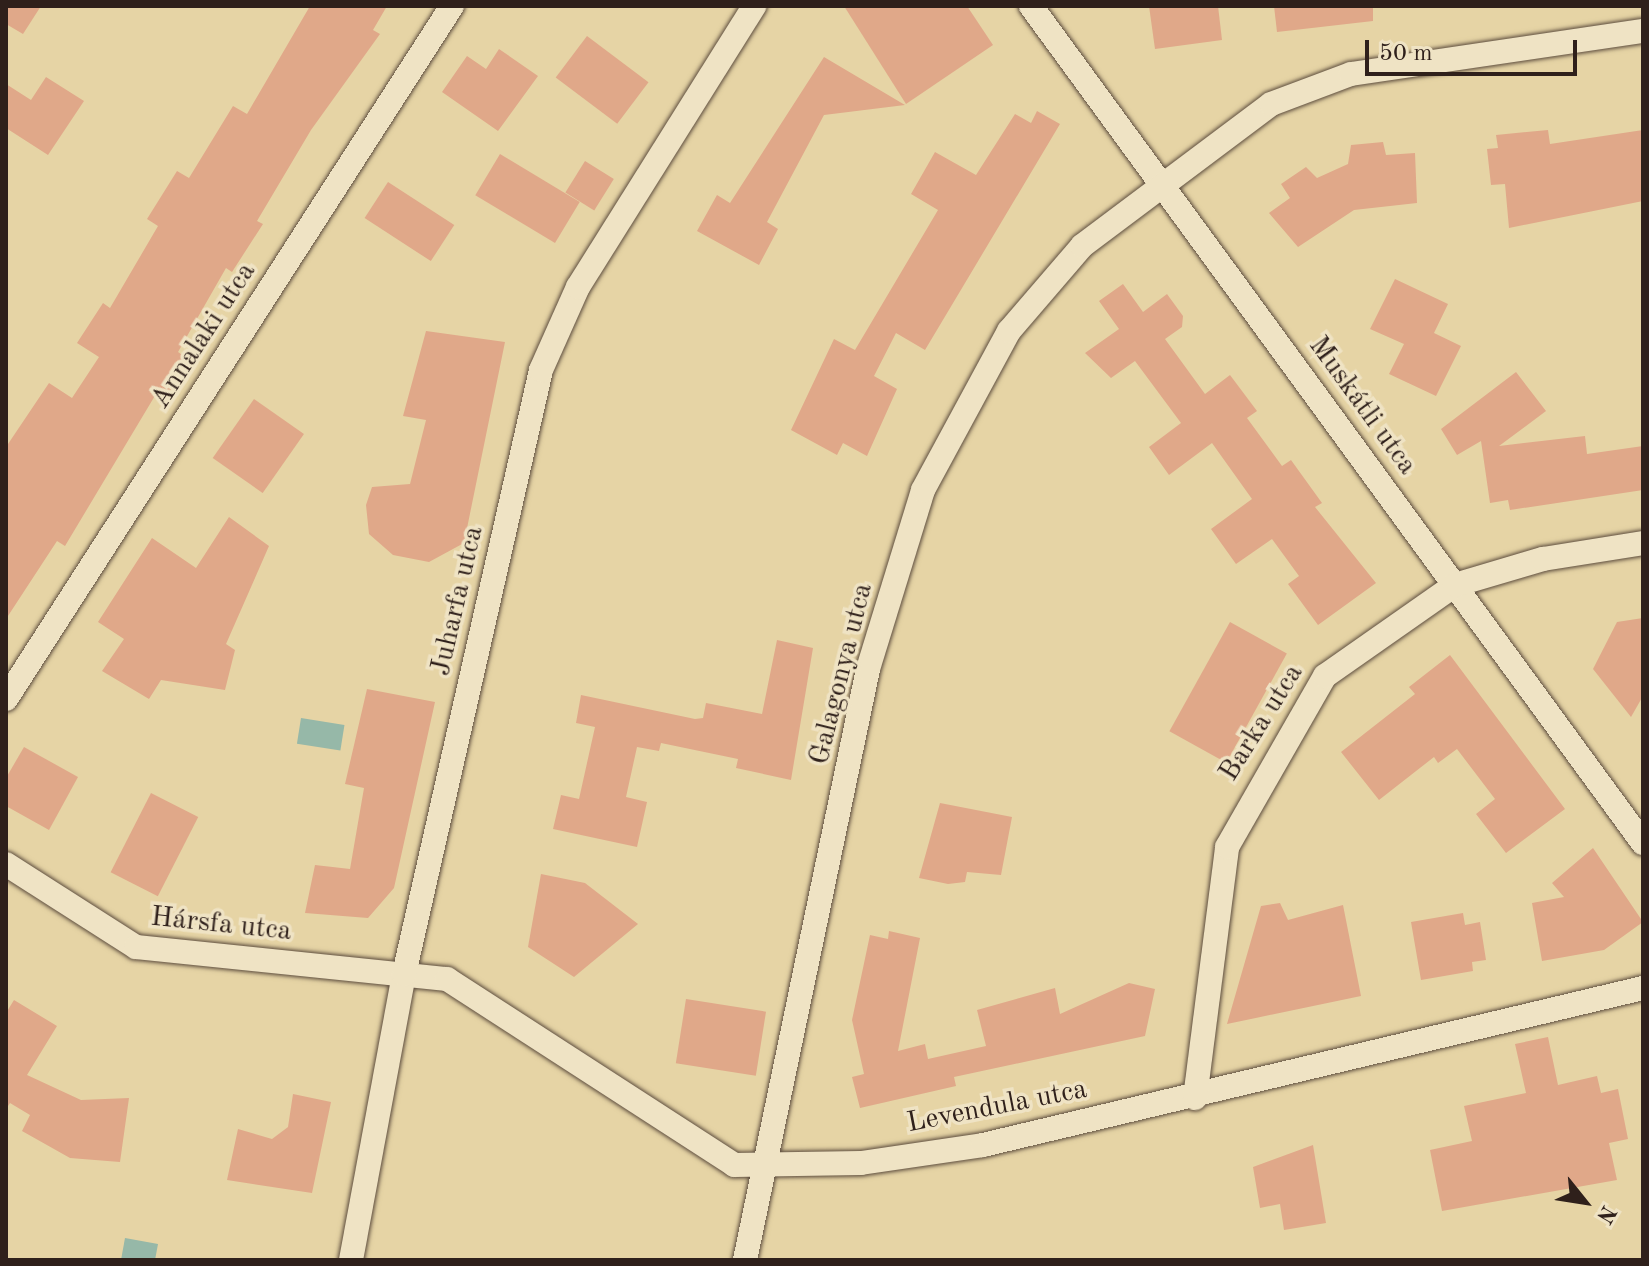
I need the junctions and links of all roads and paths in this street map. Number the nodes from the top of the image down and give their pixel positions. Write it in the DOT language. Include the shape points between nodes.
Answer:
graph roads {
  1 [pos="452,6"];
  2 [pos="754,6"];
  3 [pos="1031,6"];
  4 [pos="1643,31"];
  5 [pos="1164,185"];
  6 [pos="1643,543"];
  7 [pos="1455,585"];
  8 [pos="6,699"];
  9 [pos="1643,843"];
  10 [pos="6,864"];
  11 [pos="404,974"];
  12 [pos="1643,988"];
  13 [pos="1195,1098"];
  14 [pos="767,1166"];
  15 [pos="351,1260"];
  16 [pos="745,1260"];
  1 -- 8 [label="street, Annalaki utca"];
  2 -- 11 [label="street, Juharfa utca" via="578,287 541,370"];
  3 -- 5 [label="street, Muskátli utca"];
  4 -- 5 [label="street, Galagonya utca" via="1351,74 1271,104"];
  5 -- 7 [label="street, Muskátli utca"];
  5 -- 14 [label="street, Galagonya utca" via="1082,246 1009,331 923,490 868,669"];
  6 -- 7 [label="street, Barka utca" via="1543,559"];
  7 -- 9 [label="street, Muskátli utca"];
  7 -- 13 [label="street, Barka utca" via="1393,621 1325,676 1249,799 1227,847"];
  10 -- 11 [label="street, Hársfa utca" via="136,947"];
  11 -- 14 [label="street, Levendula utca" via="447,979 734,1165"];
  11 -- 15 [label="street, Juharfa utca"];
  12 -- 13 [label="street, Levendula utca"];
  13 -- 14 [label="street, Levendula utca" via="983,1145 861,1163"];
  14 -- 16 [label="street, Galagonya utca"];
}
